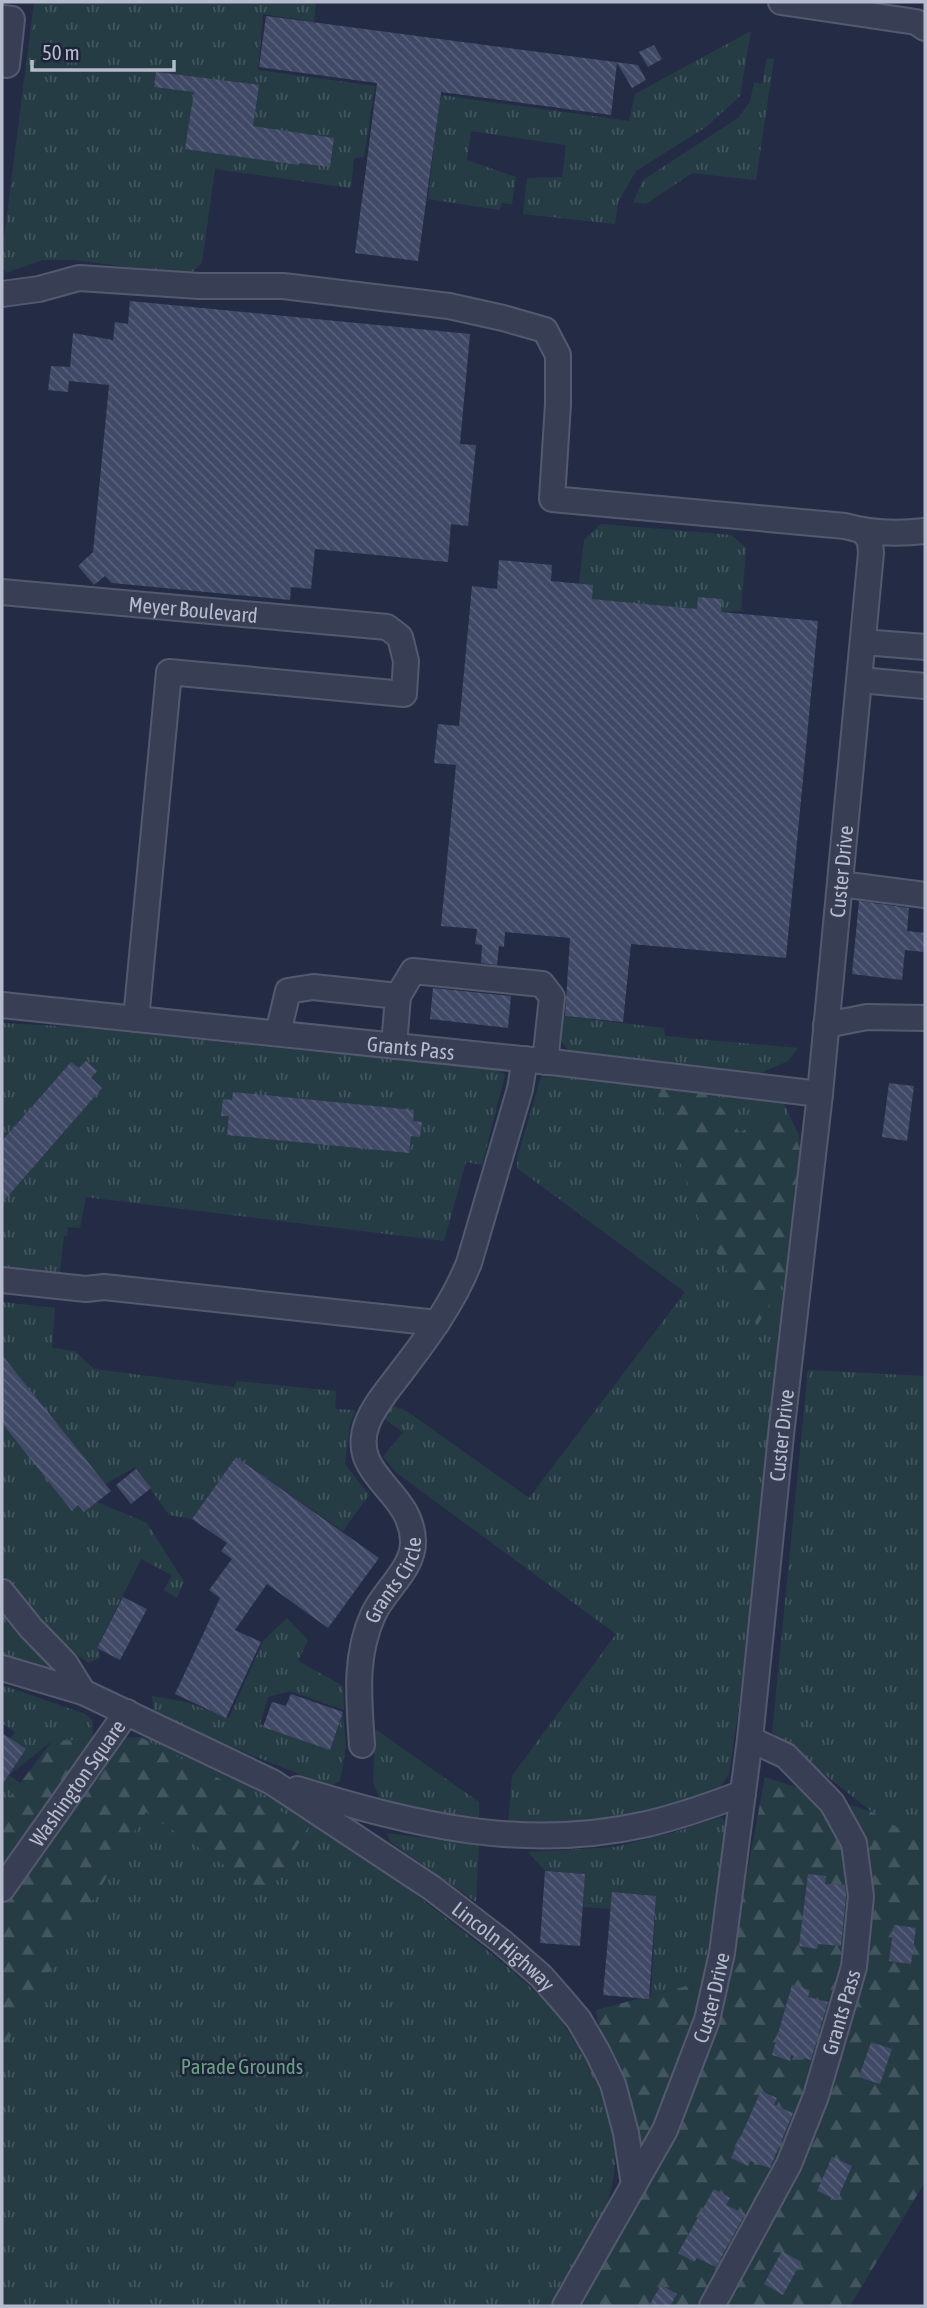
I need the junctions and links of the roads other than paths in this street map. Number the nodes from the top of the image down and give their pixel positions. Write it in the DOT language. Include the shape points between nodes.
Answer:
graph roads {
  1 [pos="782,2"];
  2 [pos="2,18"];
  3 [pos="922,22"];
  4 [pos="8,65"];
  5 [pos="2,294"];
  6 [pos="925,531"];
  7 [pos="864,532"];
  8 [pos="2,592"];
  9 [pos="863,642"];
  10 [pos="925,647"];
  11 [pos="860,680"];
  12 [pos="925,686"];
  13 [pos="840,884"];
  14 [pos="925,895"];
  15 [pos="398,996"];
  16 [pos="2,1005"];
  17 [pos="925,1018"];
  18 [pos="136,1019"];
  19 [pos="826,1025"];
  20 [pos="278,1033"];
  21 [pos="394,1046"];
  22 [pos="535,1061"];
  23 [pos="820,1094"];
  24 [pos="2,1280"];
  25 [pos="437,1323"];
  26 [pos="2,1592"];
  27 [pos="2,1668"];
  28 [pos="83,1692"];
  29 [pos="127,1712"];
  30 [pos="750,1739"];
  31 [pos="362,1745"];
  32 [pos="272,1782"];
  33 [pos="743,1793"];
  34 [pos="2,1889"];
  35 [pos="634,2185"];
  36 [pos="565,2306"];
  37 [pos="712,2306"];
  1 -- 3 [label="street"];
  2 -- 4 [label="street" via="12,19"];
  5 -- 7 [label="street" via="79,278 283,286 449,306 503,318 545,330 558,355 552,499 845,526"];
  6 -- 7 [label="street"];
  7 -- 9 [label="street, Custer Drive" via="871,553"];
  8 -- 18 [label="street, Meyer Boulevard" via="387,627 400,637 406,661 404,694 169,671"];
  9 -- 10 [label="street"];
  9 -- 11 [label="street, Custer Drive"];
  11 -- 12 [label="street"];
  11 -- 13 [label="street, Custer Drive"];
  13 -- 14 [label="street"];
  13 -- 19 [label="street, Custer Drive"];
  15 -- 20 [label="street" via="313,987 288,991"];
  15 -- 21 [label="street"];
  15 -- 22 [label="street, Grants Circle" via="413,971 542,984 552,997"];
  16 -- 18 [label="street, Grants Pass"];
  17 -- 19 [label="street" via="867,1017"];
  18 -- 20 [label="street, Grants Pass"];
  19 -- 23 [label="street, Custer Drive"];
  20 -- 21 [label="street, Grants Pass"];
  21 -- 22 [label="street, Grants Pass"];
  22 -- 23 [label="street, Grants Pass"];
  22 -- 25 [label="street, Grants Circle" via="520,1089 469,1263"];
  23 -- 30 [label="street, Custer Drive"];
  24 -- 25 [label="street"];
  25 -- 31 [label="street, Grants Circle" via="374,1410 364,1434 365,1458 403,1506 413,1541 407,1562 374,1611 364,1640 359,1677"];
  26 -- 28 [label="street" via="65,1663"];
  27 -- 28 [label="street, Lincoln Highway"];
  28 -- 29 [label="street, Lincoln Highway"];
  29 -- 32 [label="street, Lincoln Highway"];
  29 -- 34 [label="street, Washington Square"];
  30 -- 33 [label="street, Custer Drive"];
  30 -- 37 [label="street, Grants Pass" via="786,1756 832,1804 853,1843 861,1896 854,1967 816,2096 789,2164"];
  32 -- 33 [label="street, Lincoln Highway" via="403,1819 519,1836 581,1834 646,1824"];
  32 -- 35 [label="street, Lincoln Highway" via="432,1888 541,1976 585,2031 613,2084"];
  33 -- 35 [label="street, Custer Drive" via="722,1953 707,2020 665,2130"];
  35 -- 36 [label="street, Custer Drive"];
}
